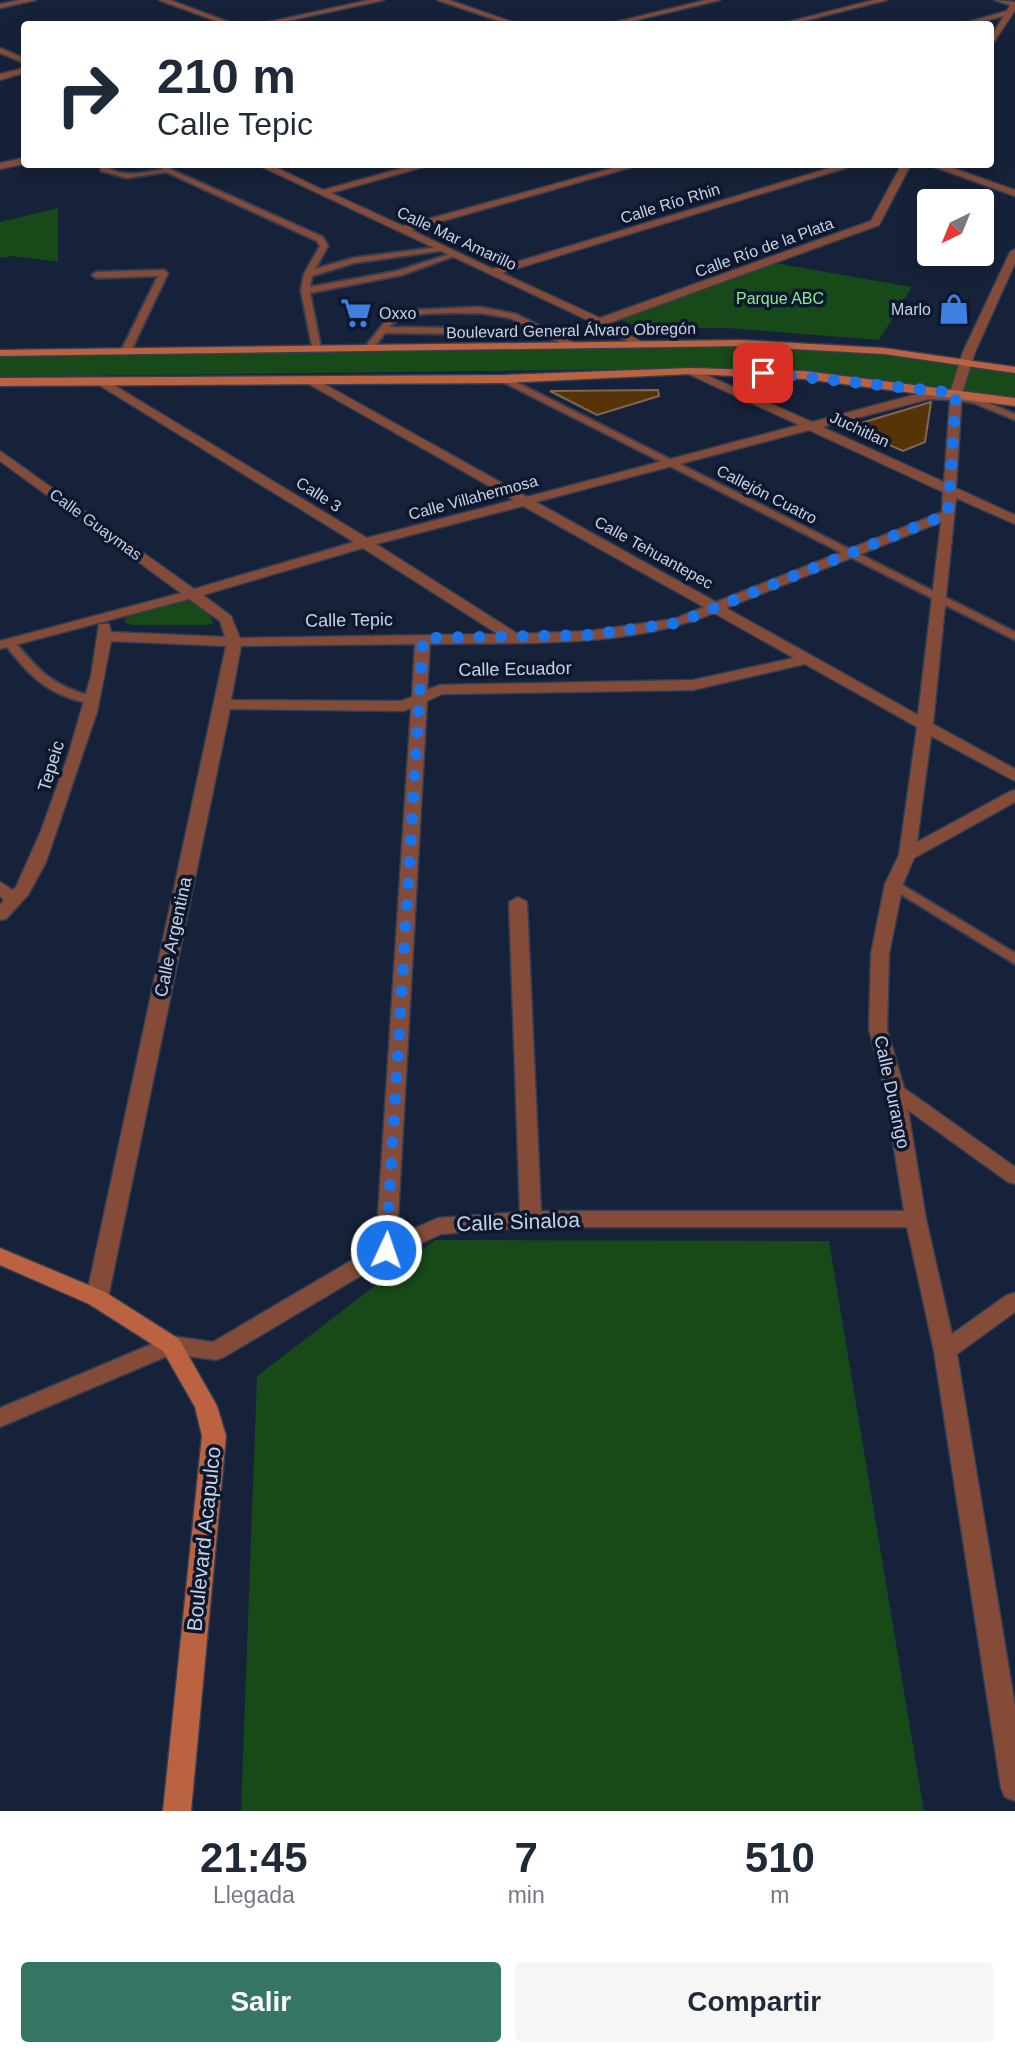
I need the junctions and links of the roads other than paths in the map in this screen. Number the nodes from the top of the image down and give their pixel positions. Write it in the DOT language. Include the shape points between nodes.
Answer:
graph roads {
  1 [pos="32,0"];
  2 [pos="163,0"];
  3 [pos="380,0"];
  4 [pos="441,0"];
  5 [pos="716,0"];
  6 [pos="883,0"];
  7 [pos="998,0"];
  8 [pos="1015,4"];
  9 [pos="0,6"];
  10 [pos="1007,13"];
  11 [pos="222,21"];
  12 [pos="278,21"];
  13 [pos="505,21"];
  14 [pos="625,21"];
  15 [pos="796,21"];
  16 [pos="976,21"];
  17 [pos="994,38"];
  18 [pos="0,50"];
  19 [pos="21,60"];
  20 [pos="21,72"];
  21 [pos="0,77"];
  22 [pos="21,162"];
  23 [pos="0,166"];
  24 [pos="104,168"];
  25 [pos="161,168"];
  26 [pos="168,168"];
  27 [pos="268,168"];
  28 [pos="414,168"];
  29 [pos="625,168"];
  30 [pos="842,168"];
  31 [pos="905,168"];
  32 [pos="942,168"];
  33 [pos="321,193"];
  34 [pos="1015,193"];
  35 [pos="401,230"];
  36 [pos="439,248"];
  37 [pos="1015,252"];
  38 [pos="453,255"];
  39 [pos="493,272"];
  40 [pos="308,274"];
  41 [pos="96,275"];
  42 [pos="305,291"];
  43 [pos="600,322"];
  44 [pos="382,330"];
  45 [pos="545,332"];
  46 [pos="638,344"];
  47 [pos="573,345"];
  48 [pos="316,349"];
  49 [pos="368,349"];
  50 [pos="0,353"];
  51 [pos="125,353"];
  52 [pos="965,362"];
  53 [pos="1015,370"];
  54 [pos="690,371"];
  55 [pos="504,379"];
  56 [pos="311,381"];
  57 [pos="0,382"];
  58 [pos="103,383"];
  59 [pos="957,396"];
  60 [pos="1015,401"];
  61 [pos="1015,417"];
  62 [pos="814,427"];
  63 [pos="0,455"];
  64 [pos="672,463"];
  65 [pos="949,490"];
  66 [pos="527,501"];
  67 [pos="948,514"];
  68 [pos="1015,520"];
  69 [pos="362,544"];
  70 [pos="850,554"];
  71 [pos="192,592"];
  72 [pos="937,598"];
  73 [pos="718,608"];
  74 [pos="101,617"];
  75 [pos="106,636"];
  76 [pos="1015,637"];
  77 [pos="423,638"];
  78 [pos="515,638"];
  79 [pos="3,641"];
  80 [pos="234,642"];
  81 [pos="809,659"];
  82 [pos="91,700"];
  83 [pos="420,701"];
  84 [pos="223,704"];
  85 [pos="925,726"];
  86 [pos="1015,776"];
  87 [pos="1015,795"];
  88 [pos="906,855"];
  89 [pos="894,884"];
  90 [pos="0,887"];
  91 [pos="14,900"];
  92 [pos="518,902"];
  93 [pos="0,915"];
  94 [pos="1015,959"];
  95 [pos="895,1091"];
  96 [pos="1015,1177"];
  97 [pos="531,1219"];
  98 [pos="916,1219"];
  99 [pos="386,1250"];
  100 [pos="0,1256"];
  101 [pos="97,1298"];
  102 [pos="1015,1301"];
  103 [pos="171,1345"];
  104 [pos="945,1351"];
  105 [pos="0,1418"];
  106 [pos="1015,1788"];
  107 [pos="177,1811"];
  1 -- 9 [label="street"];
  2 -- 11 [label="street"];
  3 -- 12 [label="street"];
  4 -- 13 [label="street"];
  5 -- 14 [label="street"];
  6 -- 15 [label="street"];
  7 -- 8 [label="street"];
  8 -- 10 [label="street"];
  10 -- 16 [label="street"];
  10 -- 17 [label="street"];
  18 -- 19 [label="street"];
  20 -- 21 [label="street"];
  22 -- 23 [label="street"];
  24 -- 25 [label="lane" via="124,176"];
  26 -- 40 [label="lane" via="320,239 324,246"];
  27 -- 33 [label="street, Calle Mar Amarillo"];
  28 -- 33 [label="street"];
  29 -- 35 [label="street"];
  30 -- 39 [label="street, Calle Río Rhin"];
  31 -- 43 [label="street, Calle Río de la Plata" via="875,223"];
  32 -- 34 [label="street"];
  33 -- 35 [label="street, Calle Mar Amarillo"];
  35 -- 36 [label="street, Calle Mar Amarillo"];
  36 -- 38 [label="street, Calle Mar Amarillo"];
  36 -- 40 [label="lane" via="353,261"];
  37 -- 52 [label="street, Calle Durango"];
  38 -- 39 [label="street, Calle Mar Amarillo"];
  38 -- 42 [label="lane" via="399,273"];
  39 -- 43 [label="street, Calle Mar Amarillo"];
  40 -- 42 [label="lane"];
  41 -- 51 [label="lane" via="164,273"];
  42 -- 48 [label="lane"];
  43 -- 46 [label="street, Calle Mar Amarillo"];
  44 -- 45 [label="lane"];
  44 -- 45 [label="lane" via="391,320 412,313 480,310 513,316"];
  44 -- 49 [label="lane"];
  45 -- 47 [label="lane"];
  46 -- 47 [label="main road, Boulevard General Álvaro Obregón"];
  46 -- 52 [label="main road, Boulevard General Álvaro Obregón" via="830,347"];
  47 -- 49 [label="main road, Boulevard General Álvaro Obregón"];
  48 -- 49 [label="main road, Boulevard General Álvaro Obregón"];
  48 -- 51 [label="main road, Boulevard General Álvaro Obregón"];
  50 -- 51 [label="main road, Boulevard General Álvaro Obregón"];
  52 -- 53 [label="main road, Boulevard General Álvaro Obregón"];
  52 -- 59 [label="street, Calle Durango"];
  54 -- 55 [label="main road"];
  54 -- 59 [label="main road" via="804,375"];
  54 -- 62 [label="street, Juchitlan"];
  55 -- 56 [label="main road"];
  55 -- 64 [label="lane, Callejón Cuatro"];
  56 -- 58 [label="main road"];
  56 -- 66 [label="street, Calle Tehuantepec"];
  57 -- 58 [label="main road"];
  58 -- 69 [label="street, Calle 3"];
  59 -- 60 [label="main road"];
  59 -- 61 [label="lane"];
  59 -- 62 [label="street, Calle Villahermosa" via="929,395"];
  59 -- 65 [label="street, Calle Durango"];
  62 -- 64 [label="street, Calle Villahermosa"];
  62 -- 65 [label="street, Juchitlan"];
  63 -- 71 [label="street, Calle Guaymas"];
  64 -- 66 [label="street, Calle Villahermosa"];
  64 -- 70 [label="lane, Callejón Cuatro"];
  65 -- 67 [label="street, Calle Durango"];
  65 -- 68 [label="street, Juchitlan"];
  66 -- 69 [label="street, Calle Villahermosa"];
  66 -- 73 [label="street, Calle Tehuantepec"];
  67 -- 70 [label="street, Calle Tepic"];
  67 -- 72 [label="street, Calle Durango"];
  69 -- 71 [label="street, Calle Villahermosa"];
  69 -- 78 [label="street, Calle 3"];
  70 -- 72 [label="lane, Callejón Cuatro"];
  70 -- 73 [label="street, Calle Tepic"];
  71 -- 74 [label="street, Calle Villahermosa"];
  71 -- 80 [label="street" via="226,619"];
  72 -- 76 [label="lane, Callejón Cuatro"];
  72 -- 85 [label="street, Calle Durango"];
  73 -- 78 [label="street, Calle Tepic" via="677,623 589,635"];
  73 -- 81 [label="street, Calle Tehuantepec"];
  74 -- 75 [label="street, Tepeic"];
  74 -- 79 [label="street, Calle Villahermosa"];
  75 -- 80 [label="street, Calle Tepic"];
  75 -- 82 [label="street, Tepeic"];
  77 -- 78 [label="street, Calle Tepic"];
  77 -- 80 [label="street, Calle Tepic"];
  77 -- 83 [label="street"];
  79 -- 82 [label="lane" via="59,692"];
  80 -- 84 [label="street, Calle Argentina"];
  81 -- 83 [label="street, Calle Ecuador" via="693,685 440,690"];
  81 -- 85 [label="street, Calle Tehuantepec"];
  82 -- 91 [label="street, Tepeic" via="57,813 26,884"];
  83 -- 84 [label="street, Calle Ecuador" via="403,706"];
  83 -- 99 [label="street"];
  84 -- 101 [label="street, Calle Argentina"];
  85 -- 86 [label="street, Calle Tehuantepec"];
  85 -- 88 [label="street, Calle Durango"];
  87 -- 88 [label="street"];
  88 -- 89 [label="street, Calle Durango"];
  89 -- 94 [label="lane"];
  89 -- 95 [label="street, Calle Durango" via="880,954 878,1029"];
  90 -- 91 [label="street"];
  91 -- 93 [label="street, Tepeic"];
  92 -- 97 [label="street"];
  95 -- 96 [label="street"];
  95 -- 98 [label="street, Calle Durango"];
  97 -- 98 [label="street, Calle Sinaloa"];
  97 -- 99 [label="street, Calle Sinaloa" via="438,1226"];
  98 -- 104 [label="street, Calle Durango"];
  99 -- 103 [label="street, Calle Sinaloa" via="216,1351"];
  100 -- 101 [label="main road, Boulevard Acapulco"];
  101 -- 103 [label="main road, Boulevard Acapulco"];
  102 -- 104 [label="street"];
  103 -- 105 [label="street"];
  103 -- 107 [label="main road, Boulevard Acapulco" via="206,1406 214,1436"];
  104 -- 106 [label="street, Calle Durango"];
}
